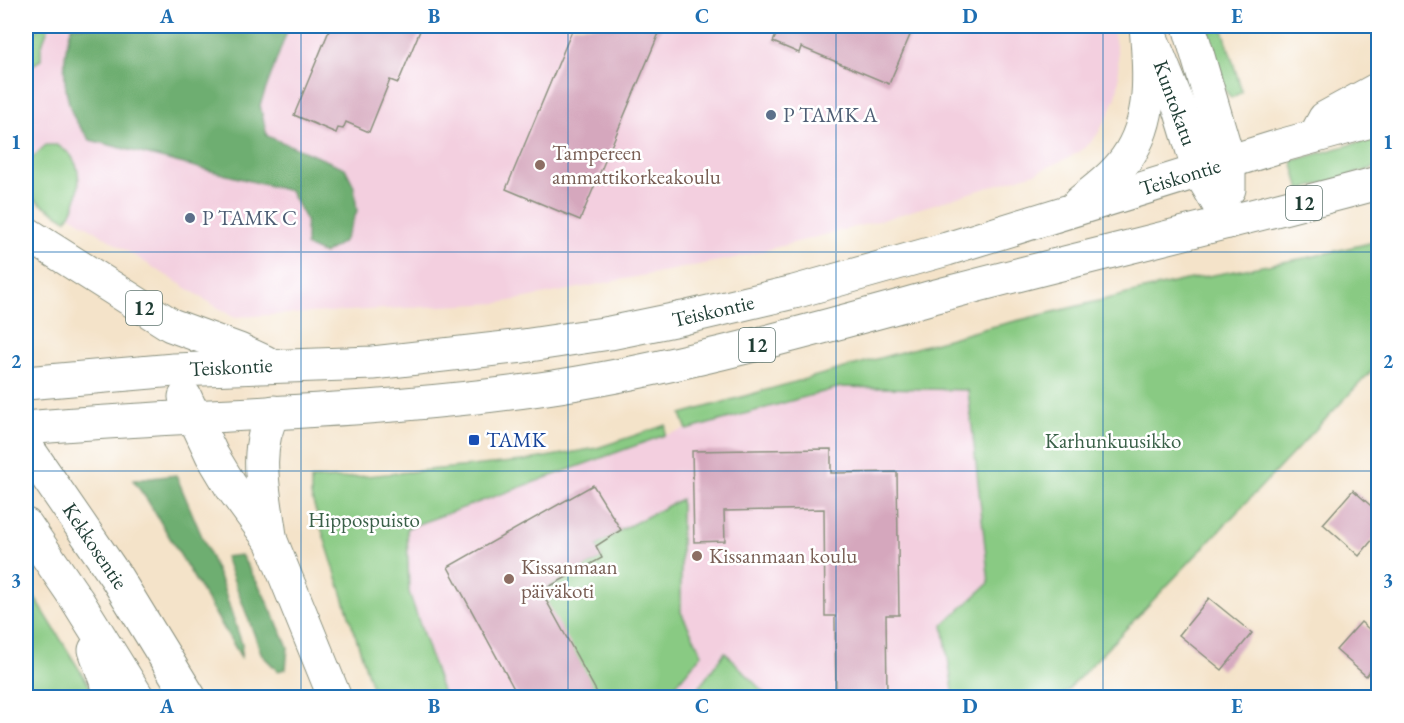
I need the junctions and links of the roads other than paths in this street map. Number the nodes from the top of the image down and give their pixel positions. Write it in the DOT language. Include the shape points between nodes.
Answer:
graph roads {
  1 [pos="1146,26"];
  2 [pos="1189,26"];
  3 [pos="1378,89"];
  4 [pos="1378,119"];
  5 [pos="1316,136"];
  6 [pos="1214,166"];
  7 [pos="1378,183"];
  8 [pos="1071,210"];
  9 [pos="1229,222"];
  10 [pos="26,233"];
  11 [pos="171,325"];
  12 [pos="272,366"];
  13 [pos="174,370"];
  14 [pos="26,383"];
  15 [pos="274,412"];
  16 [pos="193,416"];
  17 [pos="118,420"];
  18 [pos="26,428"];
  19 [pos="26,446"];
  20 [pos="26,525"];
  21 [pos="271,541"];
  22 [pos="77,600"];
  23 [pos="109,698"];
  24 [pos="138,698"];
  25 [pos="190,698"];
  26 [pos="335,698"];
  1 -- 6 [label="main road, Kuntokatu" via="1180,109"];
  1 -- 8 [label="main road" via="1149,88 1140,133 1126,159"];
  2 -- 6 [label="main road, Kuntokatu"];
  3 -- 5 [label="main road" via="1325,118"];
  4 -- 5 [label="main road, Teiskontie / 12"];
  5 -- 6 [label="main road, Teiskontie / 12"];
  6 -- 8 [label="main road, Teiskontie / 12"];
  6 -- 9 [label="main road, Kuntokatu"];
  7 -- 9 [label="main road, Teiskontie / 12"];
  8 -- 12 [label="main road, Teiskontie / 12" via="794,292 621,331 373,363"];
  9 -- 15 [label="main road, Teiskontie / 12" via="674,365 467,398"];
  10 -- 11 [label="main road, 12"];
  11 -- 12 [label="main road, 12"];
  11 -- 13 [label="main road" via="177,353"];
  12 -- 13 [label="main road, Teiskontie"];
  13 -- 14 [label="main road, Teiskontie"];
  13 -- 16 [label="main road"];
  13 -- 17 [label="main road" via="159,399 144,412"];
  15 -- 16 [label="main road, Teiskontie / 12"];
  15 -- 21 [label="main road" via="266,430 262,461"];
  16 -- 17 [label="main road, Teiskontie / 12"];
  16 -- 21 [label="main road" via="230,485"];
  17 -- 18 [label="main road, Teiskontie / 12"];
  19 -- 25 [label="main road, Kekkosentie" via="116,577"];
  20 -- 22 [label="main road"];
  21 -- 26 [label="main road"];
  22 -- 23 [label="main road"];
  22 -- 24 [label="main road"];
}
